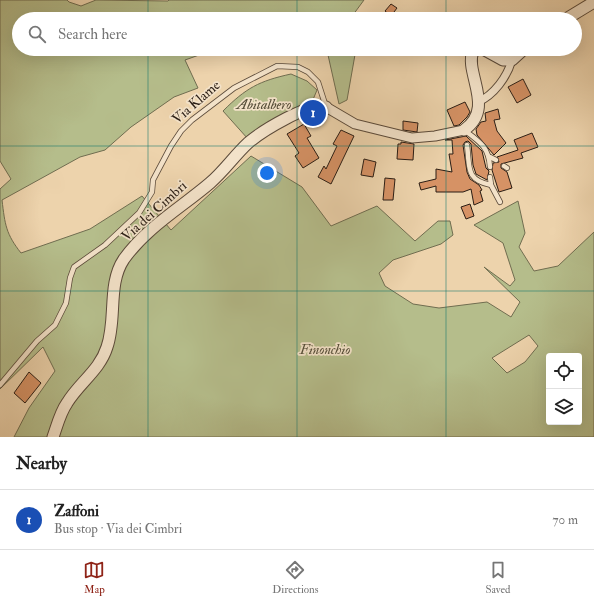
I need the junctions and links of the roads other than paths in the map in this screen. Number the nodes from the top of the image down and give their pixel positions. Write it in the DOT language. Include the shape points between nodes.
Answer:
graph roads {
  1 [pos="594,2"];
  2 [pos="578,12"];
  3 [pos="471,56"];
  4 [pos="496,56"];
  5 [pos="516,56"];
  6 [pos="512,60"];
  7 [pos="478,102"];
  8 [pos="326,107"];
  9 [pos="464,132"];
  10 [pos="467,145"];
  11 [pos="490,157"];
  12 [pos="496,160"];
  13 [pos="490,167"];
  14 [pos="490,177"];
  15 [pos="491,185"];
  16 [pos="500,202"];
  17 [pos="0,386"];
  18 [pos="54,437"];
  1 -- 2 [label="street"];
  3 -- 7 [label="street"];
  4 -- 6 [label="street" via="503,60"];
  5 -- 6 [label="street"];
  6 -- 7 [label="street" via="505,76 489,97"];
  7 -- 9 [label="street" via="472,124"];
  8 -- 9 [label="street" via="355,124 412,138"];
  8 -- 17 [label="lane, Via Klame" via="318,82 308,72 298,67 277,66 234,88 192,120 171,146 153,180 152,192 139,213 105,245 74,267 66,303 55,325 37,341"];
  8 -- 18 [label="street, Via dei Cimbri" via="321,105 308,108 248,143 210,183 173,211 123,260 115,279 112,330 107,348 98,365 66,403"];
  9 -- 11 [label="lane" via="479,140"];
  10 -- 15 [label="lane" via="470,175 474,180"];
  11 -- 12 [label="lane"];
  11 -- 13 [label="lane"];
  14 -- 15 [label="lane"];
  15 -- 16 [label="lane"];
}
